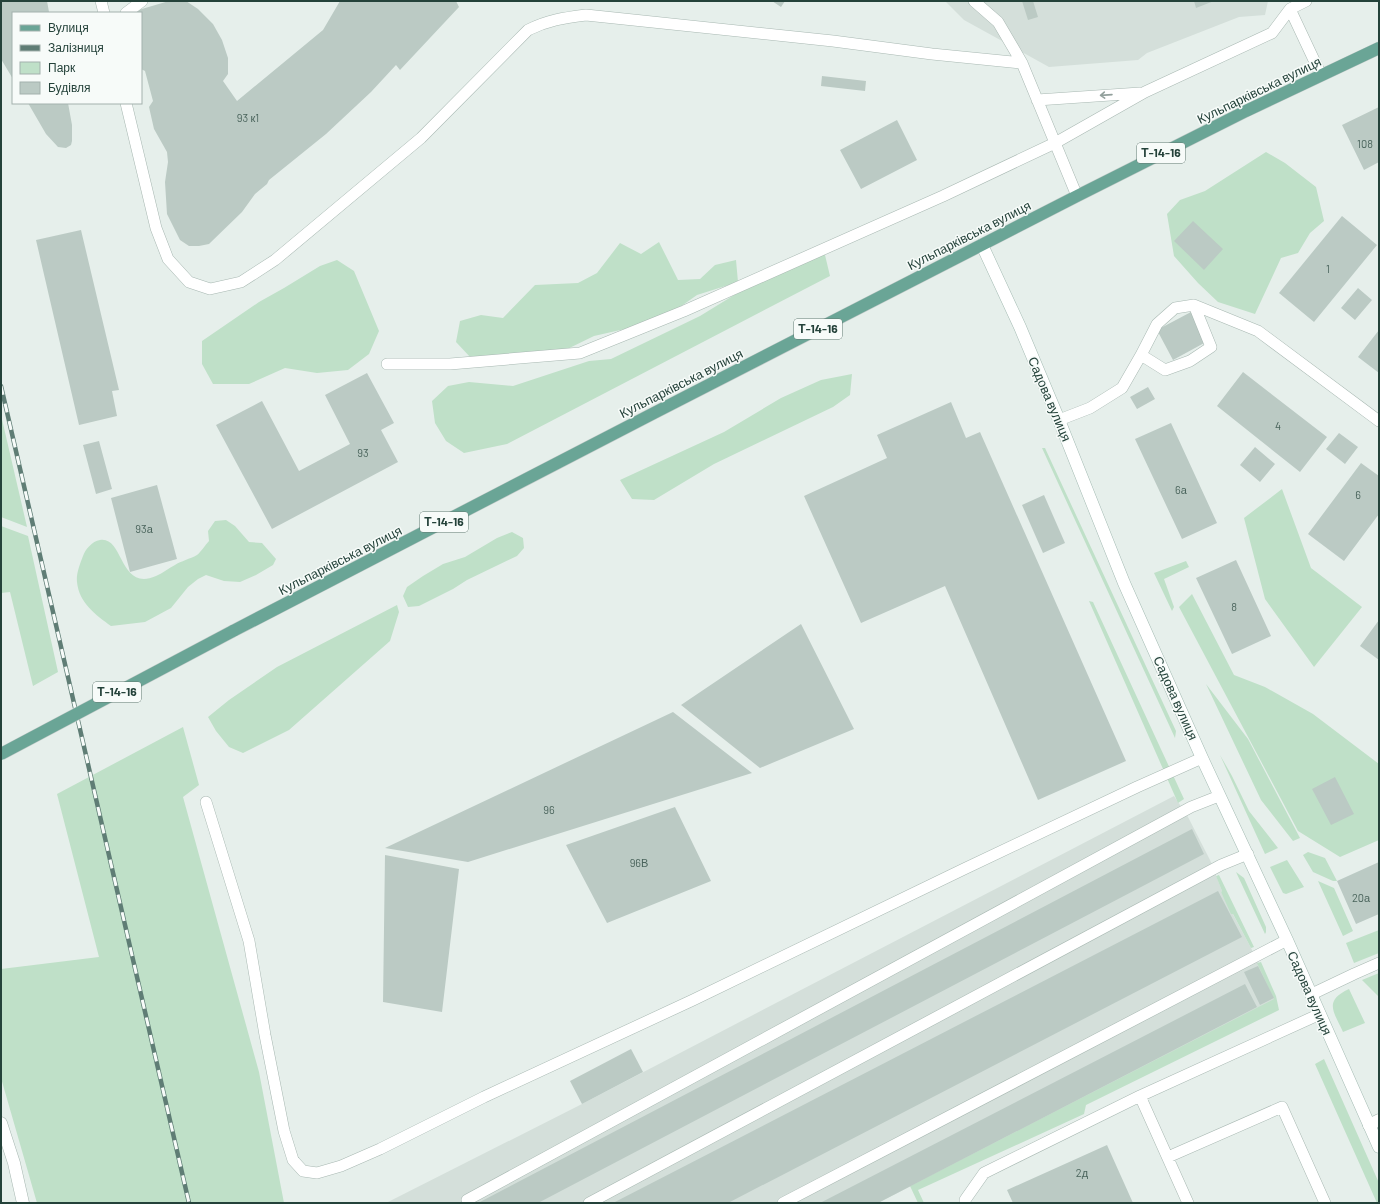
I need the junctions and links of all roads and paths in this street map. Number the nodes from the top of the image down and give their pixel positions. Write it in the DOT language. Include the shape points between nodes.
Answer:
graph roads {
  1 [pos="101,1"];
  2 [pos="142,1"];
  3 [pos="974,1"];
  4 [pos="1306,1"];
  5 [pos="1290,9"];
  6 [pos="104,12"];
  7 [pos="127,12"];
  8 [pos="1379,48"];
  9 [pos="1022,63"];
  10 [pos="1321,76"];
  11 [pos="1145,92"];
  12 [pos="1037,100"];
  13 [pos="126,104"];
  14 [pos="1055,143"];
  15 [pos="1077,196"];
  16 [pos="982,245"];
  17 [pos="1194,305"];
  18 [pos="1141,355"];
  19 [pos="387,364"];
  20 [pos="1059,420"];
  21 [pos="1379,421"];
  22 [pos="1,754"];
  23 [pos="1202,758"];
  24 [pos="1219,796"];
  25 [pos="206,802"];
  26 [pos="1248,854"];
  27 [pos="1287,940"];
  28 [pos="1379,964"];
  29 [pos="1312,994"];
  30 [pos="1320,1014"];
  31 [pos="1140,1096"];
  32 [pos="1,1122"];
  33 [pos="1374,1122"];
  34 [pos="1379,1147"];
  35 [pos="1168,1157"];
  36 [pos="467,1200"];
  37 [pos="23,1203"];
  38 [pos="589,1203"];
  39 [pos="783,1203"];
  40 [pos="965,1203"];
  41 [pos="1188,1203"];
  42 [pos="1325,1203"];
  1 -- 6 [label="lane"];
  2 -- 7 [label="lane"];
  3 -- 9 [label="lane" via="998,22"];
  4 -- 5 [label="lane"];
  5 -- 10 [label="lane"];
  5 -- 11 [label="lane" via="1272,33"];
  8 -- 10 [label="main road, Кульпарківська вулиця / Т-14-16"];
  9 -- 12 [label="lane"];
  9 -- 13 [label="lane" via="586,16 544,22 528,30 421,138 275,260 241,282 210,289 189,282 168,259 156,228"];
  10 -- 15 [label="main road, Кульпарківська вулиця / Т-14-16"];
  11 -- 12 [label="lane, one-way"];
  11 -- 14 [label="lane"];
  12 -- 14 [label="lane"];
  14 -- 15 [label="lane"];
  14 -- 19 [label="lane" via="943,196 684,311 580,353 450,364"];
  15 -- 16 [label="main road, Кульпарківська вулиця / Т-14-16"];
  16 -- 20 [label="street, Садова вулиця"];
  16 -- 22 [label="main road, Кульпарківська вулиця / Т-14-16, bridge"];
  17 -- 18 [label="lane" via="1175,308 1157,324"];
  17 -- 18 [label="lane" via="1211,346 1190,361 1165,370"];
  17 -- 21 [label="lane" via="1258,330"];
  18 -- 20 [label="lane" via="1122,388 1090,408"];
  20 -- 23 [label="street, Садова вулиця" via="1124,583"];
  23 -- 24 [label="street, Садова вулиця"];
  23 -- 25 [label="lane" via="380,1148 341,1166 317,1173 303,1171 293,1160 284,1131 249,941"];
  24 -- 26 [label="street, Садова вулиця"];
  24 -- 36 [label="lane" via="1191,807"];
  26 -- 27 [label="street, Садова вулиця"];
  26 -- 38 [label="lane" via="1217,867"];
  27 -- 29 [label="street, Садова вулиця"];
  27 -- 39 [label="lane"];
  28 -- 29 [label="lane"];
  29 -- 30 [label="street, Садова вулиця"];
  30 -- 31 [label="lane"];
  30 -- 33 [label="street, Садова вулиця"];
  31 -- 35 [label="lane"];
  31 -- 40 [label="lane" via="984,1173"];
  32 -- 37 [label="street"];
  33 -- 34 [label="street, Садова вулиця"];
  35 -- 41 [label="lane"];
  35 -- 42 [label="lane" via="1282,1107"];
}
